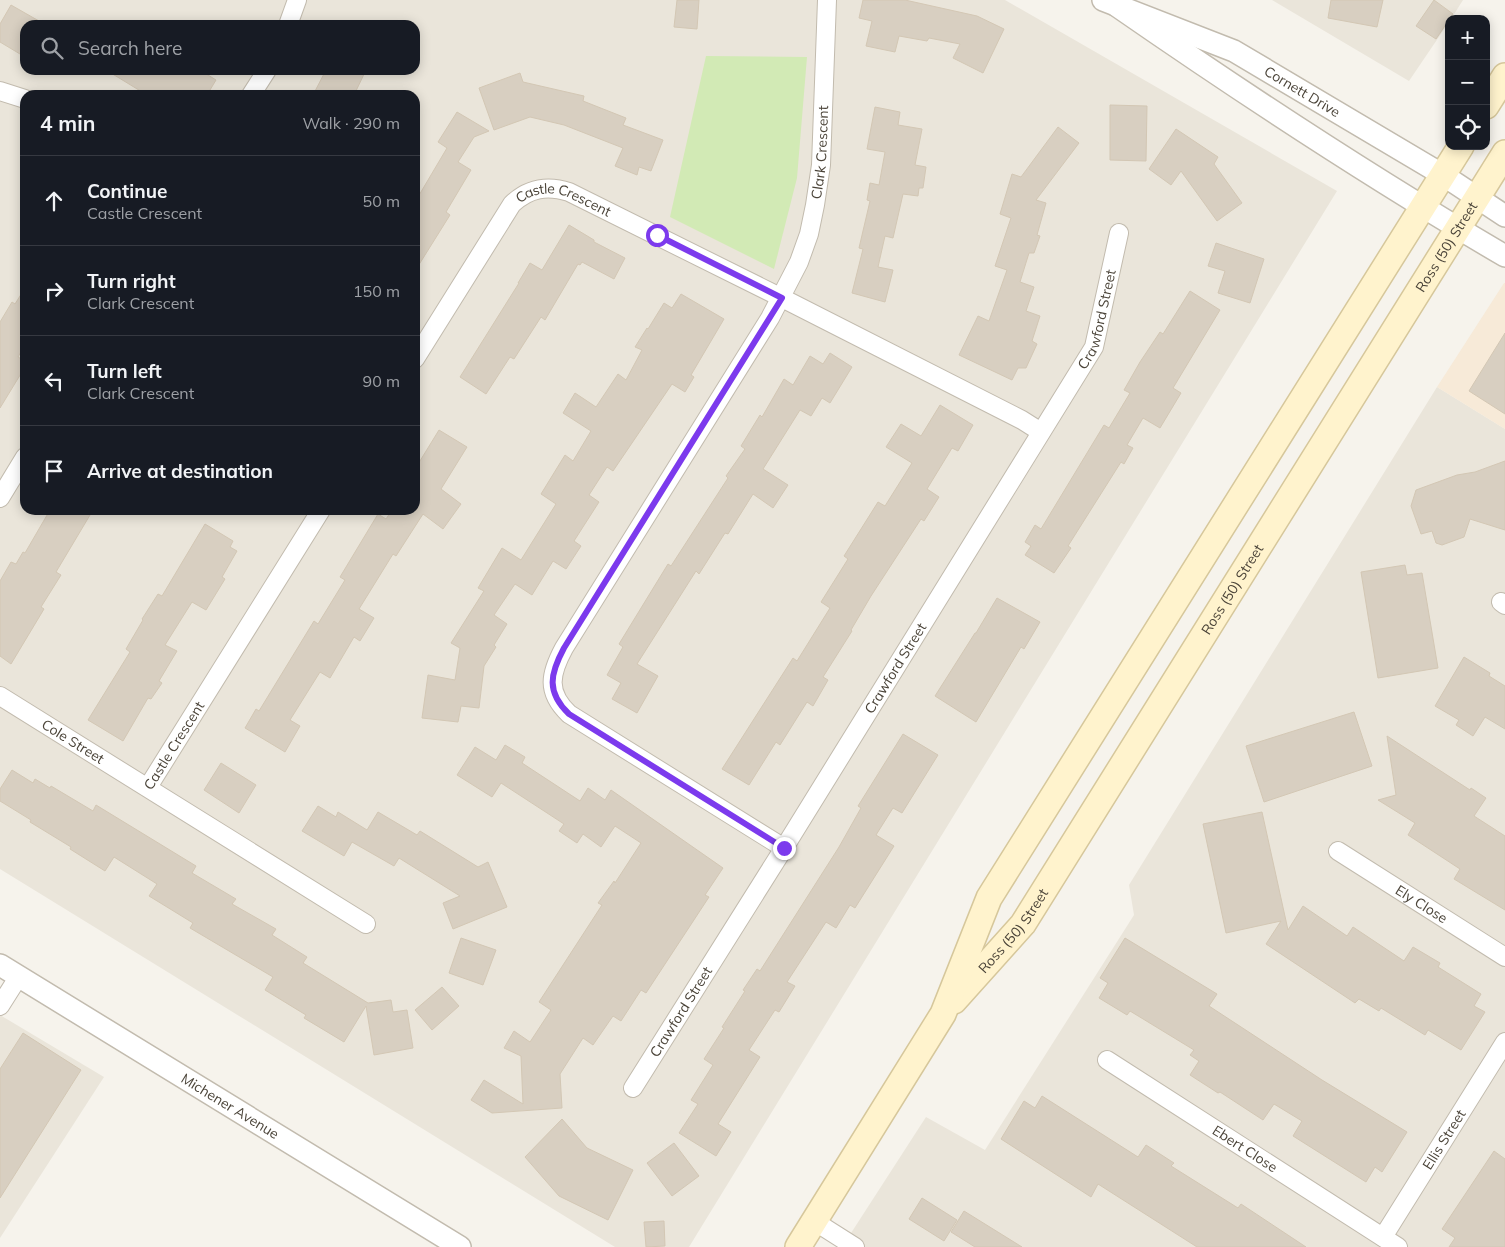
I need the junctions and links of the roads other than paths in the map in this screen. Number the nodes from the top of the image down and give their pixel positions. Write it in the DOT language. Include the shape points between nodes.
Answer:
graph roads {
  1 [pos="297,0"];
  2 [pos="827,0"];
  3 [pos="1110,3"];
  4 [pos="290,20"];
  5 [pos="264,75"];
  6 [pos="1505,76"];
  7 [pos="255,90"];
  8 [pos="0,91"];
  9 [pos="20,97"];
  10 [pos="1487,105"];
  11 [pos="1459,150"];
  12 [pos="1505,153"];
  13 [pos="1443,175"];
  14 [pos="1477,198"];
  15 [pos="1422,207"];
  16 [pos="1505,216"];
  17 [pos="1458,228"];
  18 [pos="1119,233"];
  19 [pos="1505,256"];
  20 [pos="782,298"];
  21 [pos="420,351"];
  22 [pos="1041,432"];
  23 [pos="20,465"];
  24 [pos="0,498"];
  25 [pos="318,515"];
  26 [pos="0,696"];
  27 [pos="148,787"];
  28 [pos="784,848"];
  29 [pos="1338,850"];
  30 [pos="366,924"];
  31 [pos="1505,957"];
  32 [pos="0,965"];
  33 [pos="19,976"];
  34 [pos="0,1006"];
  35 [pos="943,1014"];
  36 [pos="1505,1042"];
  37 [pos="1107,1060"];
  38 [pos="633,1088"];
  39 [pos="814,1221"];
  40 [pos="1383,1237"];
  41 [pos="460,1247"];
  42 [pos="798,1247"];
  43 [pos="854,1247"];
  44 [pos="1398,1247"];
  1 -- 4 [label="street"];
  2 -- 20 [label="street, Clark Crescent" via="816,205 806,243"];
  3 -- 13 [label="street, Cornett Drive" via="1234,51"];
  3 -- 15 [label="street, Cornett Drive"];
  5 -- 7 [label="street"];
  6 -- 10 [label="main road"];
  8 -- 9 [label="street"];
  11 -- 13 [label="main road, Ross (50) Street"];
  12 -- 14 [label="main road, Ross (50) Street"];
  13 -- 14 [label="street, Cornett Drive"];
  13 -- 15 [label="main road, Ross (50) Street"];
  14 -- 16 [label="street, Cornett Drive"];
  14 -- 17 [label="main road, Ross (50) Street"];
  15 -- 17 [label="street, Cornett Drive"];
  15 -- 35 [label="main road, Ross (50) Street" via="989,898"];
  17 -- 19 [label="street, Cornett Drive"];
  17 -- 35 [label="main road, Ross (50) Street" via="1024,924"];
  18 -- 22 [label="street, Crawford Street" via="1094,347"];
  20 -- 21 [label="street, Castle Crescent" via="569,192 538,188 520,196 512,204"];
  20 -- 22 [label="street"];
  20 -- 28 [label="street, Clark Crescent" via="564,648 553,671 552,683 559,705 569,714"];
  22 -- 28 [label="street, Crawford Street"];
  23 -- 24 [label="street"];
  25 -- 27 [label="street, Castle Crescent"];
  26 -- 27 [label="street, Cole Street"];
  27 -- 30 [label="street, Castle Crescent"];
  28 -- 38 [label="street, Crawford Street"];
  29 -- 31 [label="street, Ely Close"];
  32 -- 33 [label="street, Michener Avenue"];
  33 -- 34 [label="street"];
  33 -- 41 [label="street, Michener Avenue"];
  35 -- 39 [label="main road, Ross (50) Street"];
  36 -- 40 [label="street, Ellis Street"];
  37 -- 40 [label="street, Ebert Close"];
  39 -- 42 [label="main road, Ross (50) Street"];
  39 -- 43 [label="street"];
  40 -- 44 [label="street, Ebert Close"];
}
